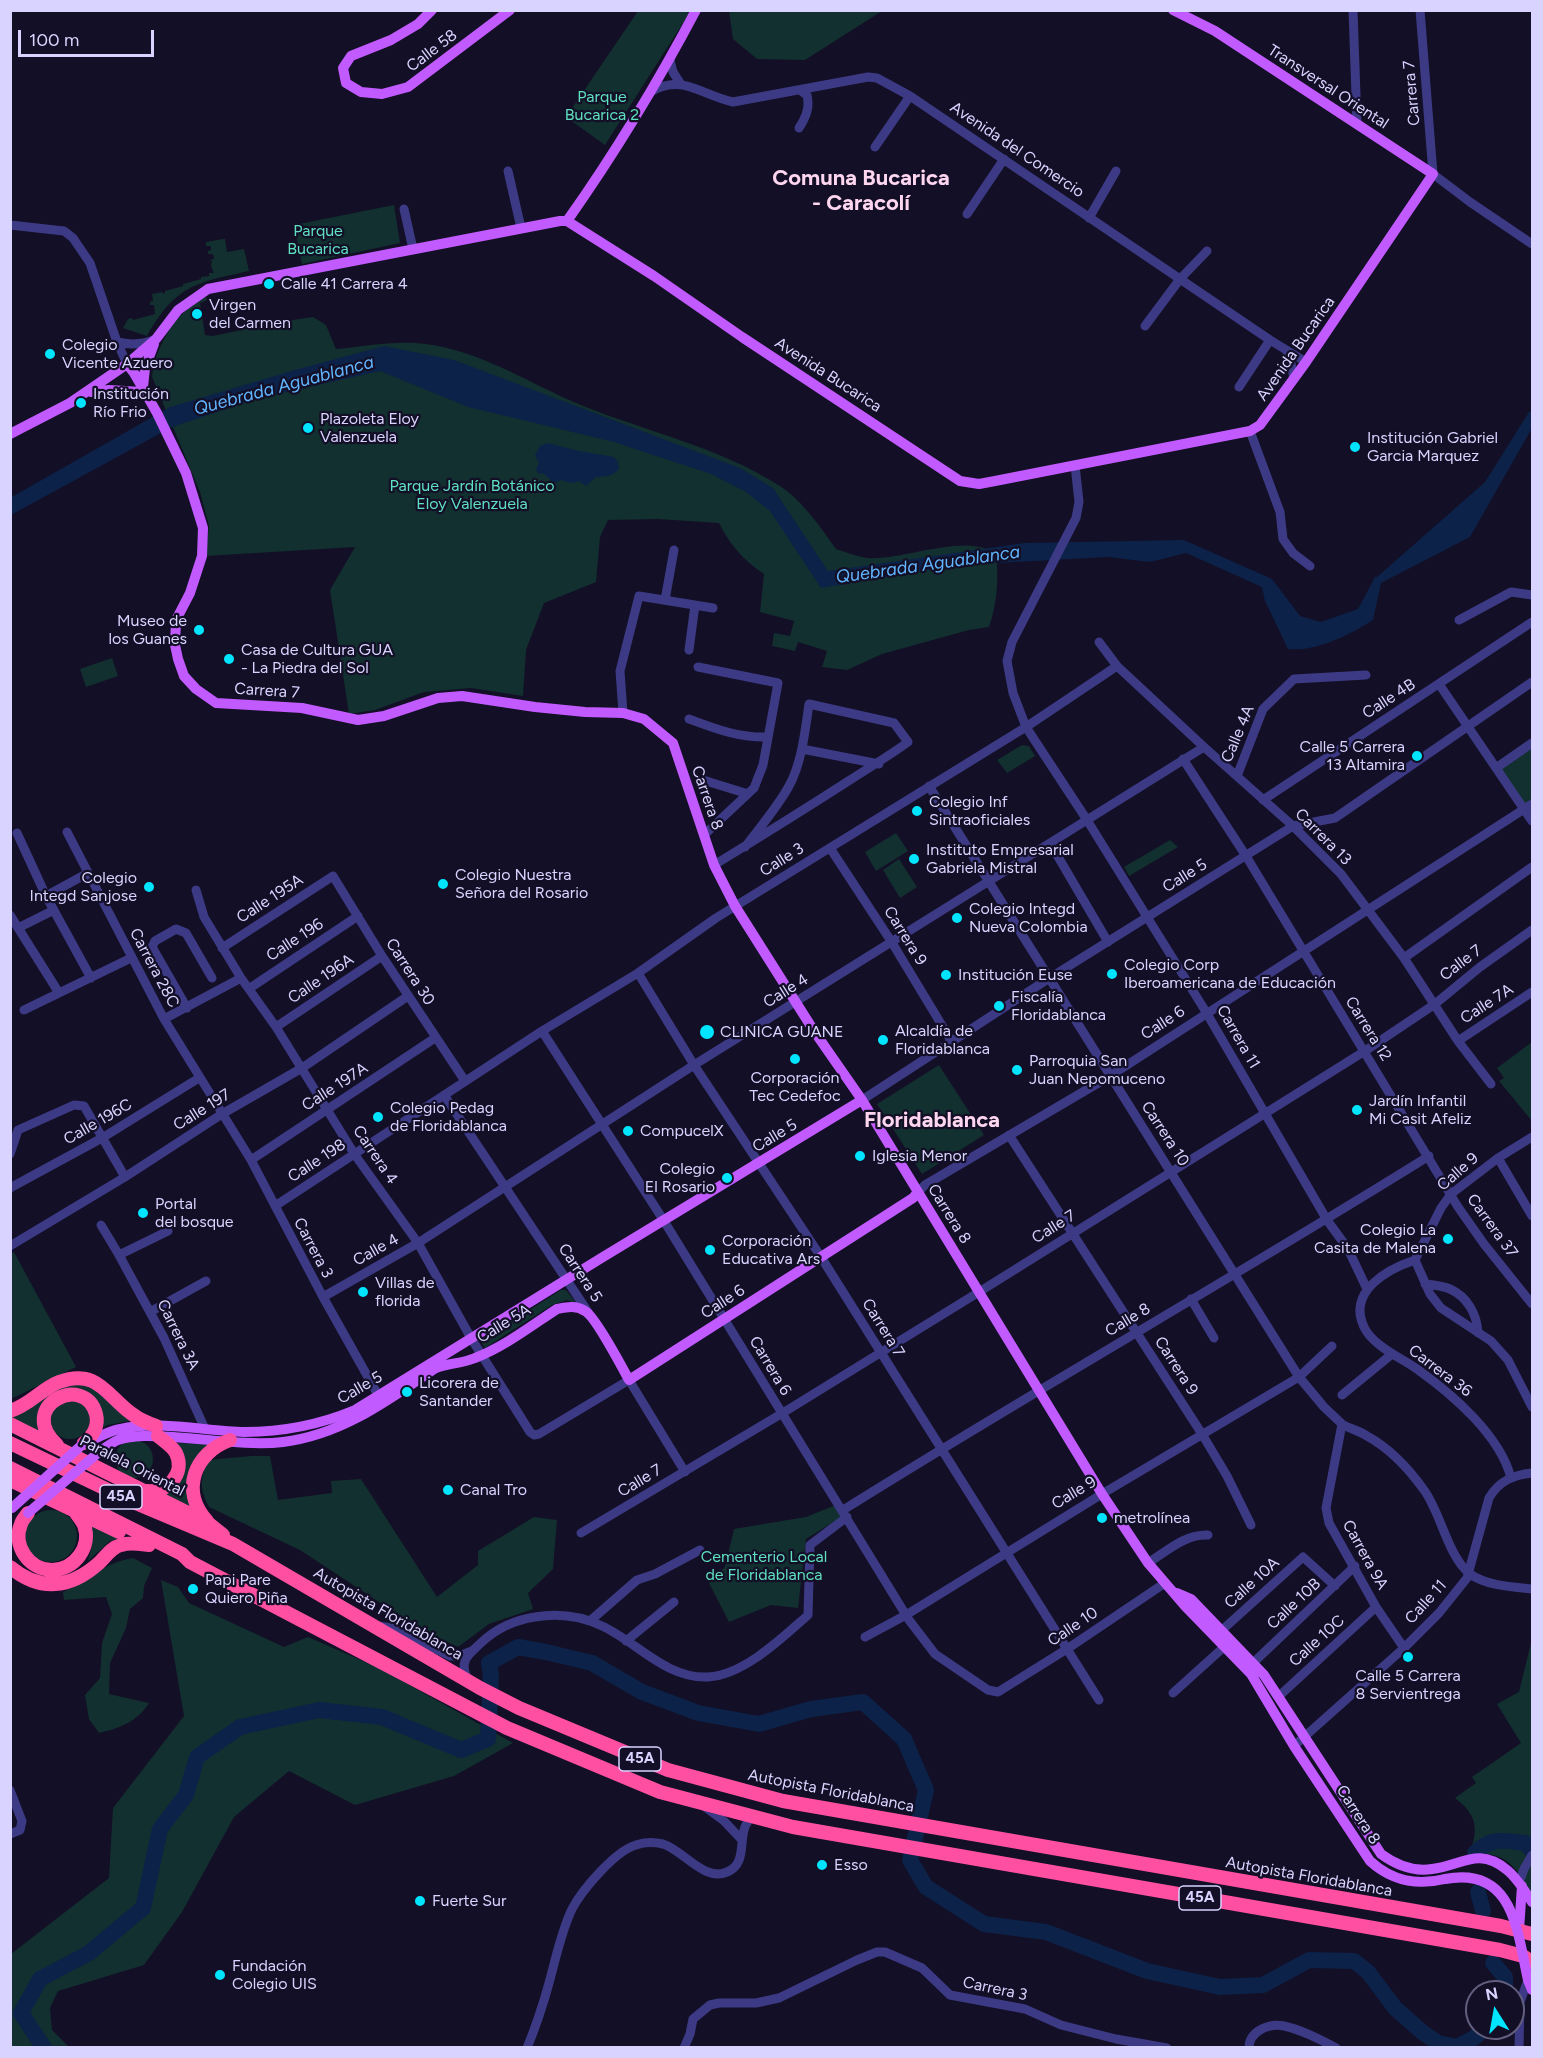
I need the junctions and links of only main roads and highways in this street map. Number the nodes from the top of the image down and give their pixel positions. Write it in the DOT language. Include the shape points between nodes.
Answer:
graph roads {
  1 [pos="432,10"];
  2 [pos="510,10"];
  3 [pos="696,10"];
  4 [pos="1173,10"];
  5 [pos="1190,10"];
  6 [pos="1206,25"];
  7 [pos="1433,174"];
  8 [pos="567,221"];
  9 [pos="156,339"];
  10 [pos="129,367"];
  11 [pos="142,389"];
  12 [pos="87,392"];
  13 [pos="10,434"];
  14 [pos="673,743"];
  15 [pos="862,1100"];
  16 [pos="918,1192"];
  17 [pos="588,1312"];
  18 [pos="434,1369"];
  19 [pos="629,1380"];
  20 [pos="381,1399"];
  21 [pos="10,1411"];
  22 [pos="10,1424"];
  23 [pos="158,1431"];
  24 [pos="230,1440"];
  25 [pos="10,1443"];
  26 [pos="84,1443"];
  27 [pos="61,1448"];
  28 [pos="10,1468"];
  29 [pos="10,1480"];
  30 [pos="139,1488"];
  31 [pos="11,1509"];
  32 [pos="28,1512"];
  33 [pos="76,1513"];
  34 [pos="208,1523"];
  35 [pos="10,1525"];
  36 [pos="233,1544"];
  37 [pos="149,1545"];
  38 [pos="190,1562"];
  39 [pos="10,1567"];
  40 [pos="1174,1592"];
  41 [pos="1434,1869"];
  42 [pos="1397,1879"];
  43 [pos="1519,1883"];
  44 [pos="1533,1902"];
  45 [pos="1526,1932"];
  46 [pos="1533,1962"];
  47 [pos="1530,1985"];
  1 -- 2 [label="main road, Calle 58" via="418,24 391,40 351,56 343,68 346,83 361,92 382,94 408,87"];
  3 -- 8 [label="main road" via="607,165"];
  4 -- 6 [label="main road, Transversal Oriental"];
  5 -- 6 [label="main road, Transversal Oriental"];
  6 -- 7 [label="main road, Transversal Oriental"];
  7 -- 8 [label="main road, Avenida Bucarica" via="1260,425 1250,431 979,484 960,481"];
  8 -- 9 [label="main road" via="208,289 178,310"];
  9 -- 10 [label="main road"];
  9 -- 11 [label="main road"];
  10 -- 11 [label="main road, Carrera 7"];
  10 -- 12 [label="main road"];
  11 -- 12 [label="main road"];
  11 -- 14 [label="main road, Carrera 7" via="189,483 203,528 202,556 176,620 176,645 184,676 216,703 302,708 357,720 384,716 438,698 462,696 623,713 644,719"];
  12 -- 13 [label="main road"];
  14 -- 15 [label="main road, Carrera 8" via="714,866 735,906"];
  15 -- 16 [label="main road, Carrera 8"];
  15 -- 20 [label="main road, Calle 5" via="471,1338"];
  16 -- 19 [label="main road, Calle 6"];
  16 -- 40 [label="main road, Carrera 8" via="1102,1494 1148,1563"];
  17 -- 18 [label="main road, Calle 5A" via="575,1307 557,1309 482,1355"];
  17 -- 19 [label="main road, Carrera 5"];
  18 -- 20 [label="main road, Calle 5"];
  20 -- 23 [label="main road, Calle 5" via="342,1416 292,1429"];
  20 -- 24 [label="main road, Calle 5" via="358,1419 324,1433 283,1442"];
  21 -- 23 [label="highway" via="58,1382 81,1379 103,1387 136,1418"];
  22 -- 27 [label="highway, Paralela Oriental / 45A"];
  23 -- 24 [label="main road, Calle 5"];
  23 -- 26 [label="main road, Calle 5" via="119,1429"];
  23 -- 30 [label="highway" via="175,1451 177,1473 162,1490"];
  23 -- 32 [label="main road, Calle 5, bridge" via="118,1440"];
  24 -- 34 [label="highway" via="206,1454 193,1480 197,1508"];
  25 -- 36 [label="highway, Autopista Floridablanca / 45A" via="130,1501"];
  26 -- 27 [label="highway" via="96,1427 93,1407 77,1395 64,1395 48,1407 44,1420 47,1433"];
  26 -- 31 [label="main road, bridge"];
  27 -- 30 [label="highway, Paralela Oriental / 45A"];
  28 -- 38 [label="highway, 45A" via="182,1554"];
  29 -- 33 [label="highway, 45A"];
  30 -- 34 [label="highway, Paralela Oriental / 45A"];
  32 -- 33 [label="highway" via="18,1536 21,1549 39,1568 52,1570 76,1561 83,1550 84,1524"];
  32 -- 35 [label="main road, Calle 5"];
  33 -- 37 [label="highway, 45A"];
  34 -- 36 [label="highway, Paralela Oriental / 45A"];
  36 -- 45 [label="highway, Autopista Floridablanca / 45A" via="519,1708 668,1770 782,1801"];
  37 -- 38 [label="highway, 45A"];
  37 -- 39 [label="highway" via="120,1545 87,1572 60,1583 34,1582"];
  38 -- 46 [label="highway, 45A" via="507,1728 660,1792 700,1804 793,1827 1500,1950"];
  40 -- 41 [label="main road, Carrera 8" via="1191,1599 1278,1696 1380,1854 1404,1867"];
  40 -- 42 [label="main road, Carrera 8" via="1251,1674 1370,1861"];
  41 -- 42 [label="main road"];
  41 -- 43 [label="main road, Carrera 8" via="1475,1858 1503,1867"];
  42 -- 47 [label="main road, Carrera 8, bridge" via="1420,1883 1458,1877 1479,1879 1502,1894 1514,1917"];
  43 -- 44 [label="main road, Carrera 8"];
  43 -- 45 [label="main road"];
}
